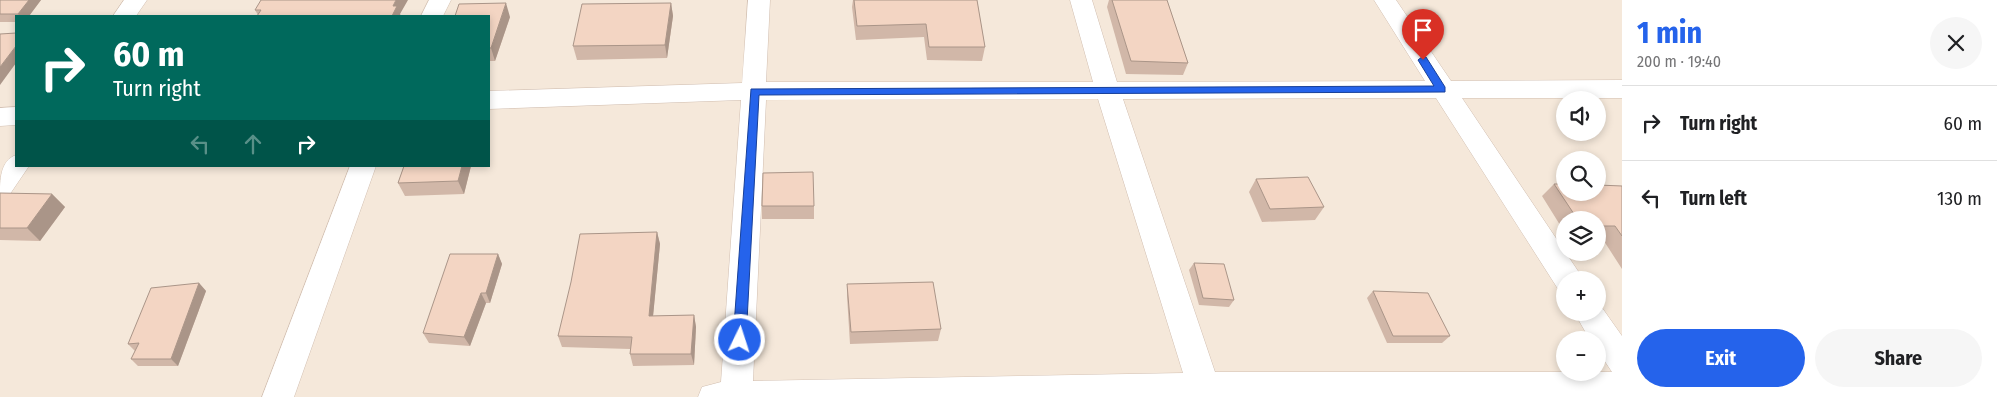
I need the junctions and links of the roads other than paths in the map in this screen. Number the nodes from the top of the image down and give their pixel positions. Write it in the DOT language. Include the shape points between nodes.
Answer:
graph roads {
  1 [pos="136,0"];
  2 [pos="440,0"];
  3 [pos="759,0"];
  4 [pos="1081,0"];
  5 [pos="1385,0"];
  6 [pos="125,15"];
  7 [pos="432,15"];
  8 [pos="1107,89"];
  9 [pos="1442,90"];
  10 [pos="1622,90"];
  11 [pos="754,91"];
  12 [pos="490,100"];
  13 [pos="15,116"];
  14 [pos="0,117"];
  15 [pos="15,166"];
  16 [pos="363,167"];
  17 [pos="0,187"];
  18 [pos="1562,271"];
  19 [pos="1595,321"];
  20 [pos="1622,362"];
  21 [pos="1622,387"];
  22 [pos="1206,392"];
  23 [pos="278,397"];
  24 [pos="729,397"];
  1 -- 6 [label="street"];
  2 -- 7 [label="street"];
  3 -- 11 [label="street"];
  4 -- 8 [label="street"];
  5 -- 9 [label="street"];
  8 -- 9 [label="street"];
  8 -- 11 [label="street"];
  8 -- 22 [label="street"];
  9 -- 10 [label="street"];
  9 -- 18 [label="street"];
  11 -- 12 [label="street"];
  11 -- 24 [label="street"];
  13 -- 14 [label="street"];
  15 -- 17 [label="street"];
  16 -- 23 [label="street"];
  19 -- 20 [label="street"];
  21 -- 22 [label="street"];
  22 -- 24 [label="street"];
}
